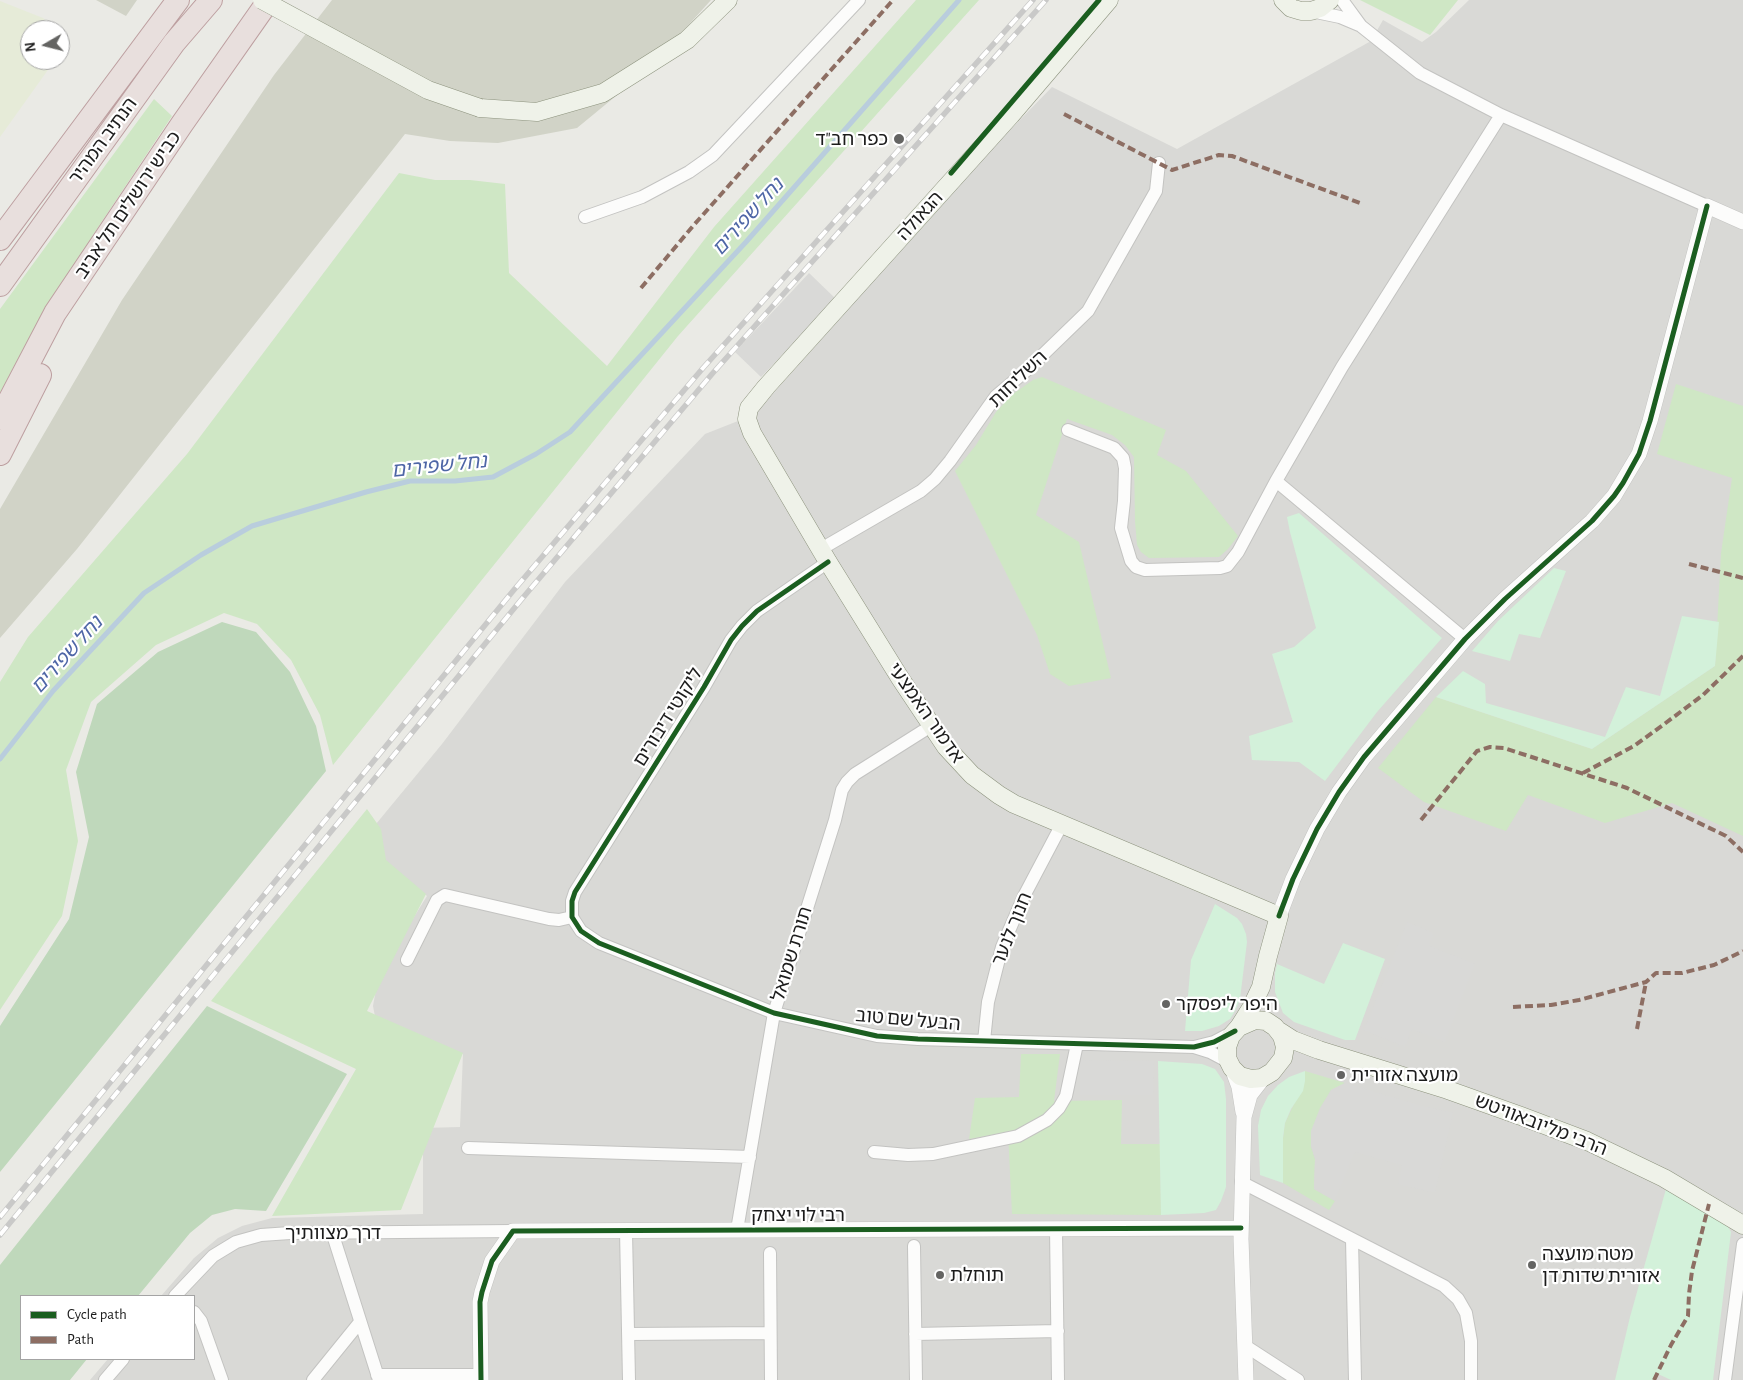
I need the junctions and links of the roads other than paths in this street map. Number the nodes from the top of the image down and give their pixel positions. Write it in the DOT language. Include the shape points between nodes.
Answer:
graph roads {
  1 [pos="178,0"];
  2 [pos="212,0"];
  3 [pos="262,0"];
  4 [pos="269,0"];
  5 [pos="728,0"];
  6 [pos="860,0"];
  7 [pos="1109,0"];
  8 [pos="1282,0"];
  9 [pos="1330,0"];
  10 [pos="1342,0"];
  11 [pos="1311,11"];
  12 [pos="1361,26"];
  13 [pos="1501,115"];
  14 [pos="1158,163"];
  15 [pos="1707,206"];
  16 [pos="122,213"];
  17 [pos="585,217"];
  18 [pos="1743,222"];
  19 [pos="0,239"];
  20 [pos="0,285"];
  21 [pos="749,408"];
  22 [pos="0,418"];
  23 [pos="1068,430"];
  24 [pos="0,454"];
  25 [pos="1276,481"];
  26 [pos="825,555"];
  27 [pos="1465,638"];
  28 [pos="931,726"];
  29 [pos="1062,824"];
  30 [pos="1279,916"];
  31 [pos="572,917"];
  32 [pos="407,960"];
  33 [pos="1261,987"];
  34 [pos="774,1013"];
  35 [pos="1276,1028"];
  36 [pos="1237,1029"];
  37 [pos="984,1041"];
  38 [pos="1077,1044"];
  39 [pos="1194,1047"];
  40 [pos="1327,1053"];
  41 [pos="1230,1065"];
  42 [pos="1271,1072"];
  43 [pos="1244,1117"];
  44 [pos="468,1148"];
  45 [pos="874,1152"];
  46 [pos="750,1157"];
  47 [pos="1242,1182"];
  48 [pos="1743,1225"];
  49 [pos="1241,1228"];
  50 [pos="1056,1229"];
  51 [pos="737,1230"];
  52 [pos="513,1231"];
  53 [pos="626,1231"];
  54 [pos="332,1232"];
  55 [pos="1352,1239"];
  56 [pos="1743,1244"];
  57 [pos="914,1246"];
  58 [pos="770,1253"];
  59 [pos="178,1295"];
  60 [pos="195,1313"];
  61 [pos="360,1322"];
  62 [pos="1058,1331"];
  63 [pos="770,1333"];
  64 [pos="628,1334"];
  65 [pos="915,1334"];
  66 [pos="1244,1345"];
  67 [pos="121,1360"];
  68 [pos="378,1378"];
  69 [pos="481,1378"];
  70 [pos="104,1380"];
  71 [pos="222,1380"];
  72 [pos="313,1380"];
  73 [pos="629,1380"];
  74 [pos="771,1380"];
  75 [pos="916,1380"];
  76 [pos="1058,1380"];
  77 [pos="1246,1380"];
  78 [pos="1298,1380"];
  79 [pos="1355,1380"];
  80 [pos="1471,1380"];
  81 [pos="1725,1380"];
  1 -- 19 [label="highway"];
  2 -- 20 [label="highway, הנתיב המהיר" via="174,42"];
  3 -- 5 [label="main road, bridge" via="428,90 480,108 537,112 603,93 687,40"];
  4 -- 16 [label="highway, כביש ירושלים תל אביב"];
  6 -- 17 [label="street" via="714,155 642,197"];
  7 -- 21 [label="main road, הגאולה" via="1011,115"];
  8 -- 11 [label="main road" via="1291,8"];
  9 -- 11 [label="main road"];
  10 -- 12 [label="street"];
  11 -- 12 [label="street" via="1340,17"];
  12 -- 13 [label="street" via="1420,73"];
  13 -- 15 [label="street"];
  13 -- 25 [label="street" via="1342,367"];
  14 -- 26 [label="street, השליחות" via="1156,191 1088,311 996,396 935,479"];
  15 -- 18 [label="street"];
  15 -- 27 [label="street" via="1650,421 1631,469 1614,496 1592,521"];
  16 -- 22 [label="highway, כביש ירושלים תל אביב" via="56,313"];
  16 -- 24 [label="highway"];
  21 -- 26 [label="main road, אדמור האמצעי" via="747,420 752,433"];
  23 -- 25 [label="street" via="1114,448 1123,458 1121,528 1131,561 1145,570 1228,566"];
  25 -- 27 [label="street"];
  26 -- 28 [label="main road, אדמור האמצעי"];
  26 -- 31 [label="street, ליקוטי דיבורים" via="757,611 734,635 576,892 572,901"];
  27 -- 30 [label="street" via="1380,736 1339,792 1299,864"];
  28 -- 29 [label="main road, אדמור האמצעי" via="958,762 985,786 1014,804"];
  28 -- 34 [label="street, תורת שמואל" via="855,774 844,787"];
  29 -- 30 [label="main road, אדמור האמצעי"];
  29 -- 37 [label="street, חנוך לנער" via="1024,896 1002,947 988,1002"];
  30 -- 33 [label="main road"];
  31 -- 32 [label="street" via="549,919 445,895 437,900"];
  31 -- 34 [label="street, הבעל שם טוב" via="581,931 599,943"];
  33 -- 35 [label="main road" via="1267,1016"];
  33 -- 36 [label="main road"];
  34 -- 37 [label="street, הבעל שם טוב" via="877,1036"];
  34 -- 46 [label="street, תורת שמואל"];
  35 -- 36 [label="main road" via="1255,1020"];
  35 -- 40 [label="main road, הרבי מליובאוויטש"];
  35 -- 42 [label="main road" via="1285,1047 1283,1058"];
  36 -- 39 [label="street, הבעל שם טוב" via="1214,1042"];
  36 -- 41 [label="main road" via="1227,1047"];
  37 -- 38 [label="street, הבעל שם טוב"];
  38 -- 39 [label="street, הבעל שם טוב"];
  38 -- 45 [label="street" via="1066,1096 1059,1108 1047,1120 1018,1136 932,1154"];
  39 -- 41 [label="street, הבעל שם טוב" via="1210,1052"];
  40 -- 42 [label="main road, הרבי מליובאוויטש" via="1302,1056"];
  40 -- 48 [label="main road, הרבי מליובאוויטש" via="1448,1090 1586,1141 1664,1178"];
  41 -- 42 [label="main road" via="1245,1078 1256,1079"];
  41 -- 43 [label="street" via="1236,1075"];
  42 -- 43 [label="street" via="1250,1095"];
  43 -- 47 [label="street"];
  44 -- 46 [label="street"];
  46 -- 51 [label="street, תורת שמואל"];
  47 -- 49 [label="street"];
  47 -- 55 [label="street"];
  49 -- 50 [label="street, רבי לוי יצחק"];
  49 -- 66 [label="street"];
  50 -- 51 [label="street, רבי לוי יצחק"];
  50 -- 62 [label="street"];
  51 -- 53 [label="street, רבי לוי יצחק"];
  52 -- 53 [label="street, רבי לוי יצחק"];
  52 -- 54 [label="street, דרך מצוותיך"];
  52 -- 69 [label="street" via="492,1262 482,1292"];
  53 -- 64 [label="street"];
  54 -- 59 [label="street, דרך מצוותיך" via="275,1233 236,1242 213,1256"];
  54 -- 61 [label="street"];
  55 -- 79 [label="street"];
  55 -- 80 [label="street" via="1444,1286 1458,1299 1466,1313 1471,1341"];
  56 -- 81 [label="street"];
  57 -- 65 [label="street"];
  58 -- 63 [label="street"];
  60 -- 71 [label="street"];
  61 -- 68 [label="street"];
  61 -- 72 [label="street"];
  62 -- 65 [label="street"];
  62 -- 76 [label="street"];
  63 -- 64 [label="street"];
  63 -- 74 [label="street"];
  64 -- 73 [label="street"];
  65 -- 75 [label="street"];
  66 -- 77 [label="street"];
  66 -- 78 [label="street"];
  67 -- 70 [label="street"];
  68 -- 69 [label="street"];
}
